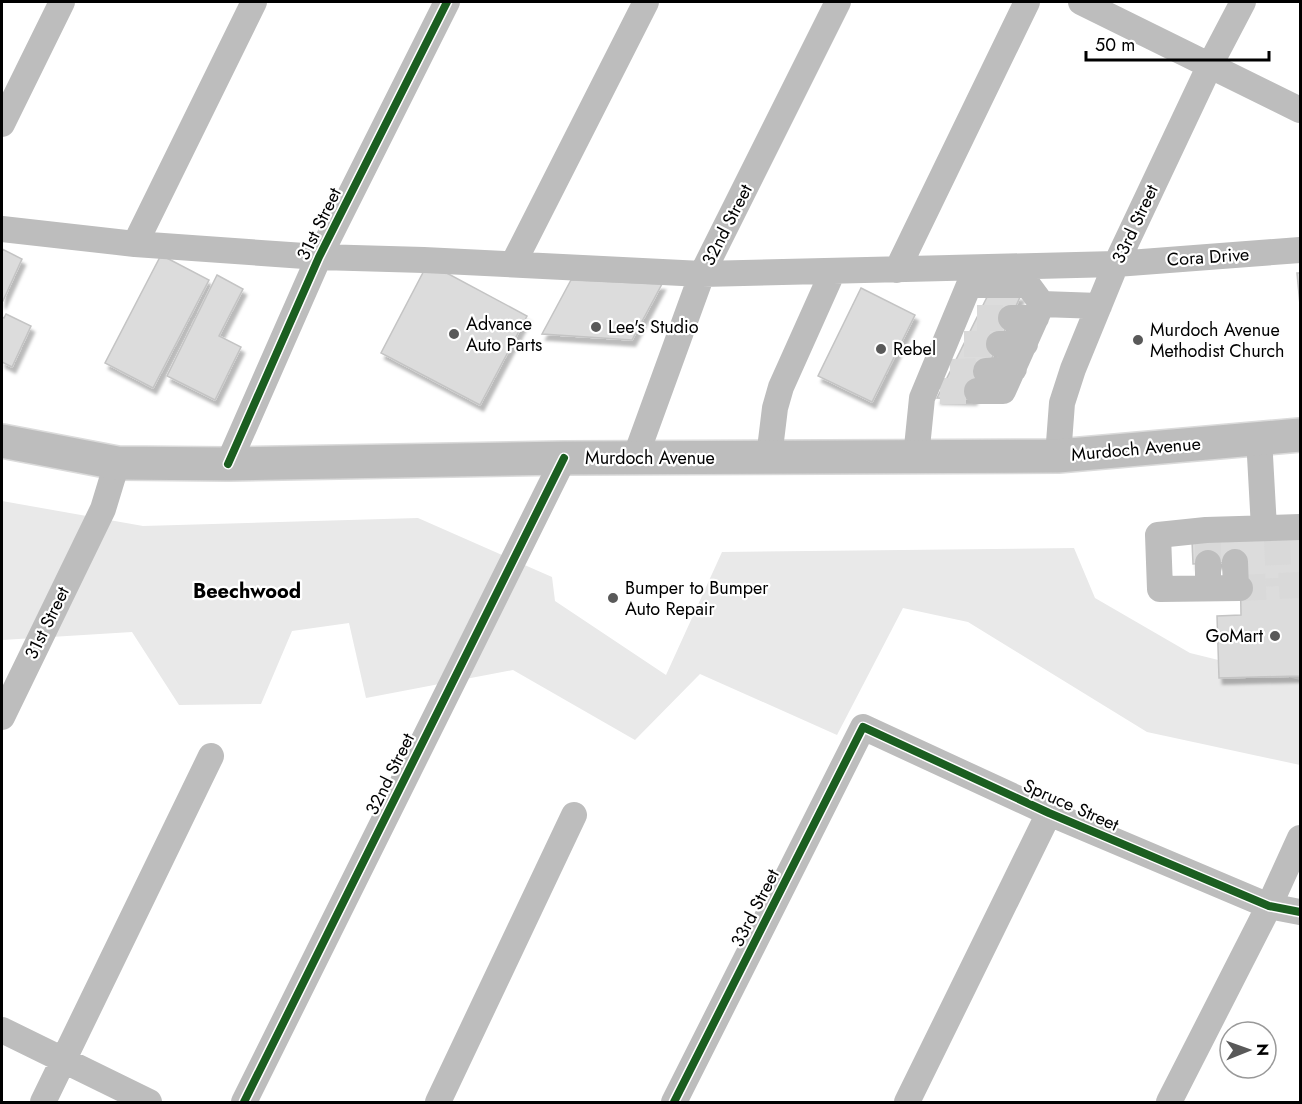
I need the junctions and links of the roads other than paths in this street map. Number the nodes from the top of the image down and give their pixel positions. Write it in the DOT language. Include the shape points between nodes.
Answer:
graph roads {
  1 [pos="254,2"];
  2 [pos="447,2"];
  3 [pos="646,2"];
  4 [pos="838,2"];
  5 [pos="1027,2"];
  6 [pos="1081,2"];
  7 [pos="1243,2"];
  8 [pos="56,3"];
  9 [pos="1210,65"];
  10 [pos="1300,110"];
  11 [pos="2,124"];
  12 [pos="2,229"];
  13 [pos="135,244"];
  14 [pos="1300,250"];
  15 [pos="319,257"];
  16 [pos="513,264"];
  17 [pos="1116,264"];
  18 [pos="897,270"];
  19 [pos="833,271"];
  20 [pos="702,274"];
  21 [pos="1099,306"];
  22 [pos="1039,311"];
  23 [pos="1011,318"];
  24 [pos="999,344"];
  25 [pos="1025,344"];
  26 [pos="981,381"];
  27 [pos="1300,435"];
  28 [pos="1259,438"];
  29 [pos="2,441"];
  30 [pos="1059,456"];
  31 [pos="769,457"];
  32 [pos="916,457"];
  33 [pos="564,458"];
  34 [pos="635,458"];
  35 [pos="117,463"];
  36 [pos="228,464"];
  37 [pos="1279,530"];
  38 [pos="1235,544"];
  39 [pos="2,717"];
  40 [pos="863,727"];
  41 [pos="211,756"];
  42 [pos="1049,813"];
  43 [pos="574,815"];
  44 [pos="1300,838"];
  45 [pos="1269,906"];
  46 [pos="1300,912"];
  47 [pos="2,1030"];
  48 [pos="63,1060"];
  49 [pos="43,1102"];
  50 [pos="149,1102"];
  51 [pos="244,1102"];
  52 [pos="438,1102"];
  53 [pos="674,1102"];
  54 [pos="907,1102"];
  55 [pos="1169,1102"];
  1 -- 13 [label="street"];
  2 -- 15 [label="street, 31st Street"];
  3 -- 16 [label="street"];
  4 -- 20 [label="street, 32nd Street"];
  5 -- 18 [label="street"];
  6 -- 9 [label="street"];
  7 -- 9 [label="street, 33rd Street"];
  8 -- 11 [label="street"];
  9 -- 10 [label="street"];
  9 -- 17 [label="street, 33rd Street"];
  12 -- 13 [label="street, Cora Drive"];
  13 -- 15 [label="street, Cora Drive"];
  14 -- 17 [label="street, Cora Drive"];
  15 -- 16 [label="street, Cora Drive"];
  15 -- 36 [label="street, 31st Street"];
  16 -- 20 [label="street, Cora Drive"];
  17 -- 18 [label="street, Cora Drive"];
  17 -- 21 [label="street, 33rd Street"];
  18 -- 19 [label="street, Cora Drive"];
  19 -- 20 [label="street, Cora Drive"];
  19 -- 31 [label="street" via="781,387"];
  20 -- 34 [label="street, 32nd Street"];
  21 -- 22 [label="street"];
  21 -- 30 [label="street, 33rd Street" via="1064,397"];
  22 -- 23 [label="street"];
  22 -- 25 [label="street"];
  22 -- 32 [label="street" via="1028,285 969,285 966,318 937,382 922,398"];
  24 -- 25 [label="street"];
  25 -- 26 [label="street" via="1003,391"];
  27 -- 28 [label="main road, Murdoch Avenue"];
  28 -- 30 [label="main road, Murdoch Avenue"];
  28 -- 37 [label="street"];
  29 -- 35 [label="main road, Murdoch Avenue"];
  30 -- 32 [label="main road, Murdoch Avenue"];
  31 -- 32 [label="main road, Murdoch Avenue"];
  31 -- 34 [label="main road, Murdoch Avenue"];
  33 -- 34 [label="main road, Murdoch Avenue"];
  33 -- 36 [label="main road, Murdoch Avenue"];
  33 -- 51 [label="street, 32nd Street"];
  35 -- 36 [label="main road, Murdoch Avenue"];
  35 -- 39 [label="street, 31st Street" via="103,509"];
  37 -- 38 [label="street"];
  38 -- 38 [label="street" via="1238,588 1208,555"];
  40 -- 42 [label="street, Spruce Street"];
  40 -- 53 [label="street, 33rd Street"];
  41 -- 48 [label="street"];
  42 -- 45 [label="street, Spruce Street"];
  42 -- 54 [label="street"];
  43 -- 52 [label="street"];
  44 -- 45 [label="street"];
  45 -- 46 [label="street, Spruce Street"];
  45 -- 55 [label="street"];
  47 -- 48 [label="street"];
  48 -- 49 [label="street"];
  48 -- 50 [label="street"];
}
